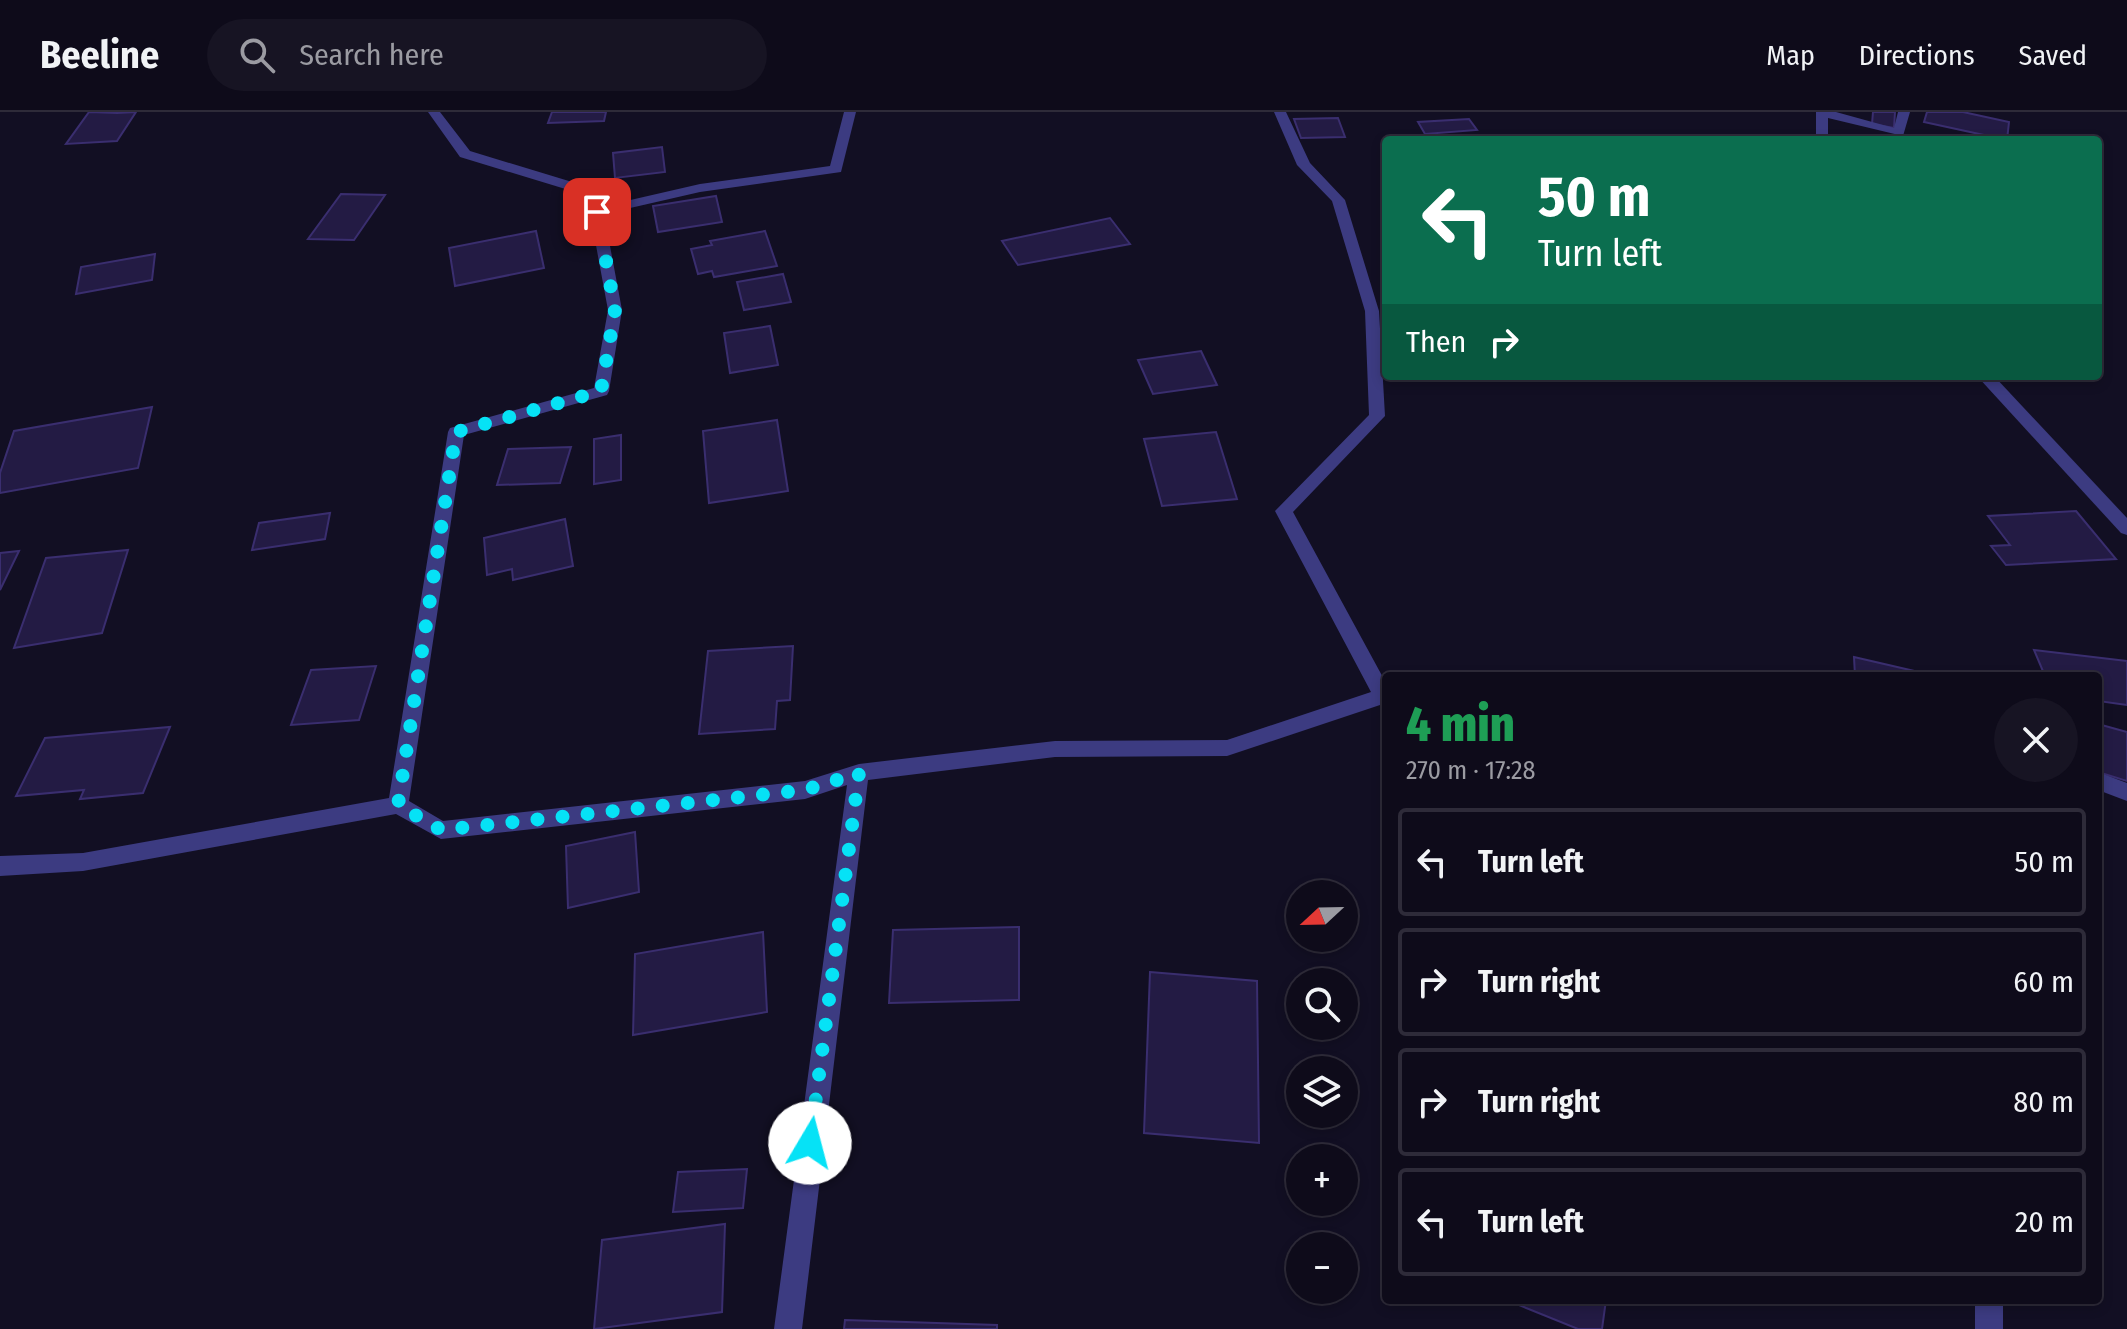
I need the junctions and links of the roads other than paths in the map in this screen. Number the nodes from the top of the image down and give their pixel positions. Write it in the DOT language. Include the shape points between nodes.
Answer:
graph roads {
  1 [pos="434,112"];
  2 [pos="850,112"];
  3 [pos="1280,112"];
  4 [pos="1904,112"];
  5 [pos="1822,136"];
  6 [pos="597,212"];
  7 [pos="1989,380"];
  8 [pos="2127,529"];
  9 [pos="1382,694"];
  10 [pos="1382,696"];
  11 [pos="859,773"];
  12 [pos="2102,783"];
  13 [pos="2127,792"];
  14 [pos="398,805"];
  15 [pos="0,866"];
  16 [pos="1989,1304"];
  17 [pos="788,1329"];
  18 [pos="1989,1329"];
  1 -- 6 [label="street" via="465,154 577,188"];
  2 -- 6 [label="street" via="836,169 700,188"];
  3 -- 9 [label="street" via="1304,165 1338,200 1372,311 1377,416 1284,511"];
  4 -- 5 [label="street" via="1899,133 1822,112"];
  6 -- 14 [label="street" via="615,310 601,391 456,432"];
  7 -- 8 [label="street"];
  10 -- 11 [label="street" via="1227,748 1055,749"];
  11 -- 14 [label="street" via="805,790 441,830"];
  11 -- 17 [label="street"];
  12 -- 13 [label="street"];
  14 -- 15 [label="street" via="83,862"];
  16 -- 18 [label="street"];
}
